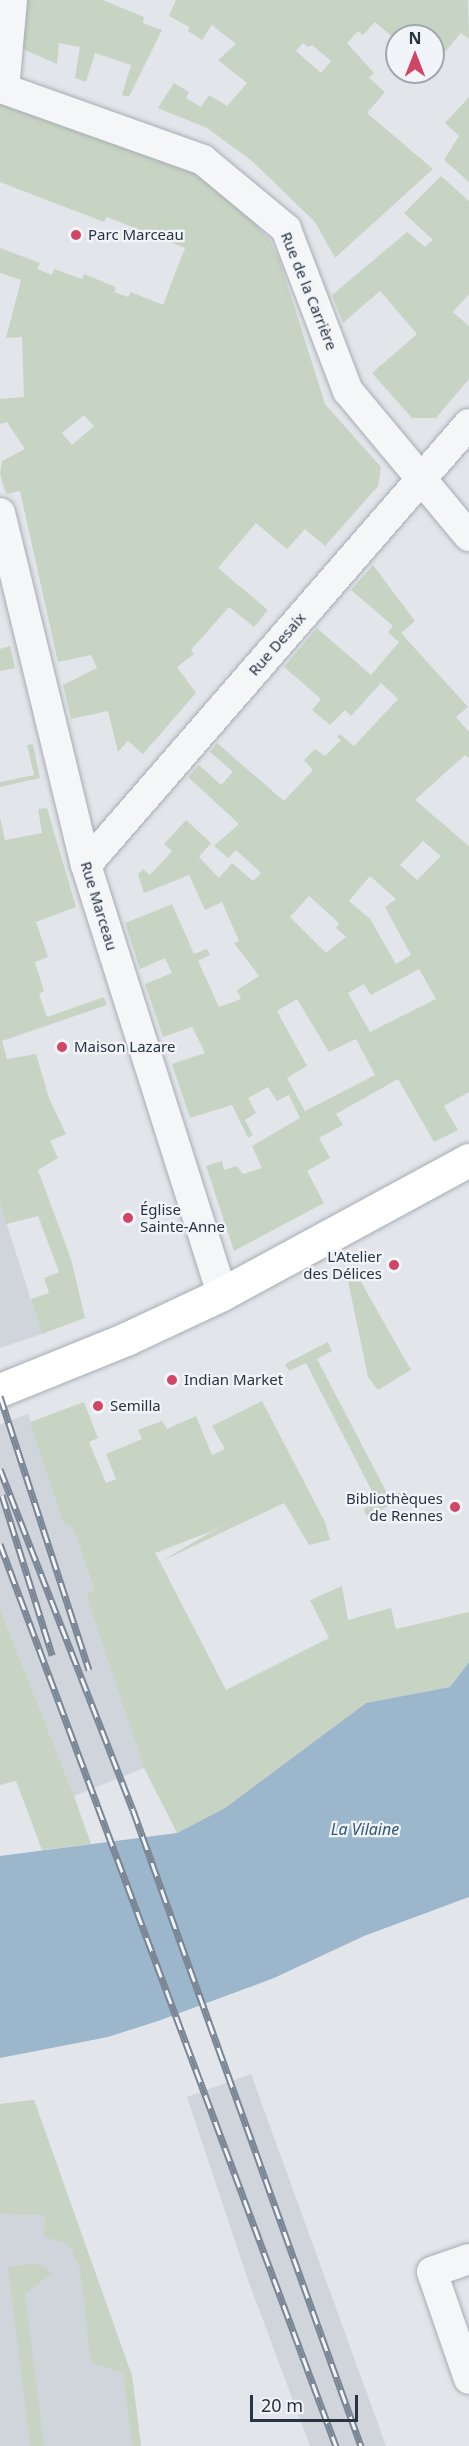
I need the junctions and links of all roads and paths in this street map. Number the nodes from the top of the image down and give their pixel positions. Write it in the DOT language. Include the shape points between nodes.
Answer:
graph roads {
  1 [pos="12,0"];
  2 [pos="469,424"];
  3 [pos="420,479"];
  4 [pos="0,513"];
  5 [pos="469,536"];
  6 [pos="86,865"];
  7 [pos="469,1160"];
  8 [pos="222,1294"];
  9 [pos="0,1390"];
  10 [pos="469,2259"];
  11 [pos="469,2379"];
  1 -- 3 [label="street, Rue de la Carrière" via="4,89 203,160 286,229 348,391"];
  2 -- 3 [label="street, Rue Desaix"];
  3 -- 5 [label="street, Rue de la Carrière"];
  3 -- 6 [label="street, Rue Desaix"];
  4 -- 6 [label="street, Rue Marceau"];
  6 -- 8 [label="street, Rue Marceau"];
  7 -- 8 [label="main road"];
  8 -- 9 [label="main road" via="126,1339"];
  10 -- 11 [label="street" via="432,2272"];
}
